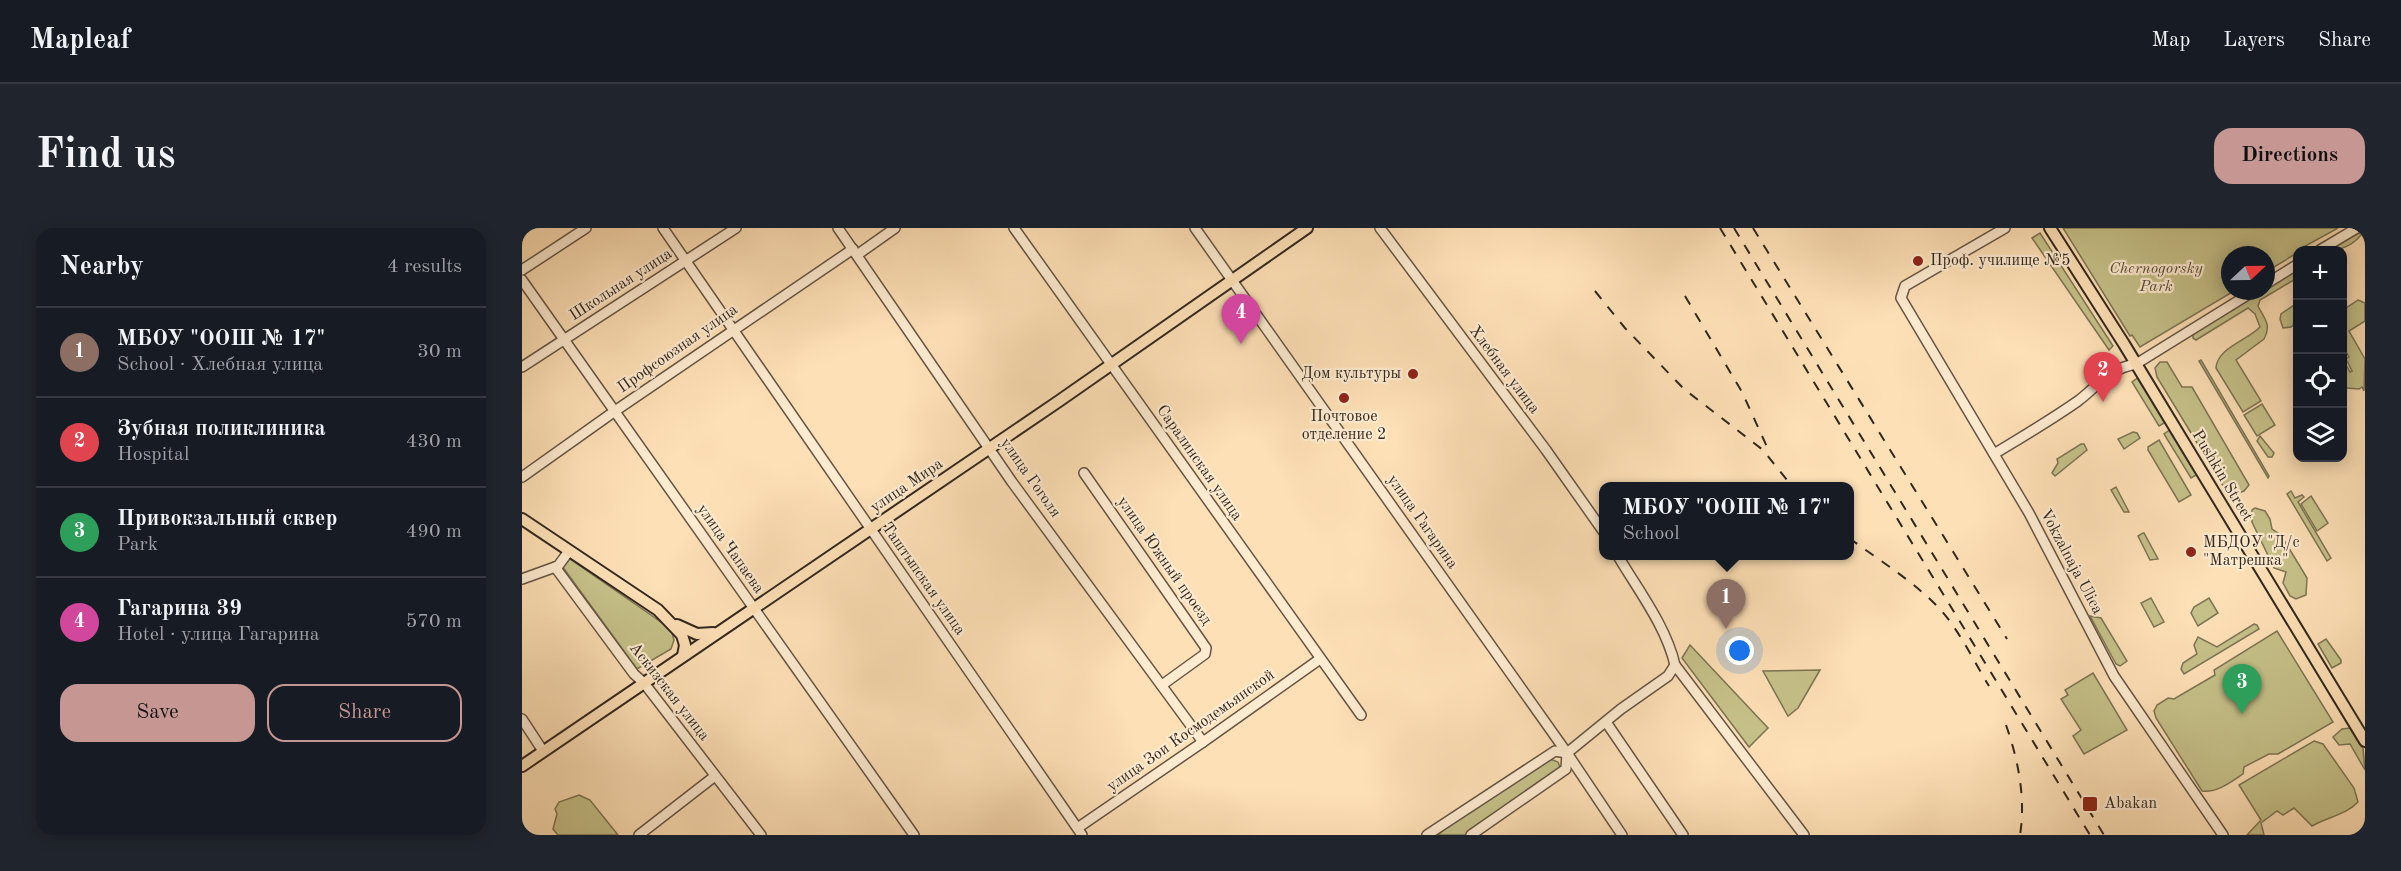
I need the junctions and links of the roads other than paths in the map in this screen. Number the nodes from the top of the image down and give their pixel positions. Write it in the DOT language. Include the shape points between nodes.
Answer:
graph roads {
  1 [pos="586,228"];
  2 [pos="663,228"];
  3 [pos="736,228"];
  4 [pos="838,228"];
  5 [pos="895,228"];
  6 [pos="1014,228"];
  7 [pos="1195,228"];
  8 [pos="1307,228"];
  9 [pos="1380,228"];
  10 [pos="2005,228"];
  11 [pos="2050,228"];
  12 [pos="2357,228"];
  13 [pos="2327,246"];
  14 [pos="855,252"];
  15 [pos="686,261"];
  16 [pos="2293,267"];
  17 [pos="522,270"];
  18 [pos="2275,278"];
  19 [pos="522,280"];
  20 [pos="1233,281"];
  21 [pos="2239,300"];
  22 [pos="733,329"];
  23 [pos="564,340"];
  24 [pos="2136,364"];
  25 [pos="1111,365"];
  26 [pos="522,367"];
  27 [pos="615,411"];
  28 [pos="990,447"];
  29 [pos="1994,454"];
  30 [pos="1084,473"];
  31 [pos="522,477"];
  32 [pos="522,519"];
  33 [pos="1599,525"];
  34 [pos="870,530"];
  35 [pos="569,551"];
  36 [pos="1621,560"];
  37 [pos="555,567"];
  38 [pos="522,579"];
  39 [pos="753,609"];
  40 [pos="672,623"];
  41 [pos="716,633"];
  42 [pos="683,656"];
  43 [pos="1320,659"];
  44 [pos="1675,665"];
  45 [pos="644,683"];
  46 [pos="1162,685"];
  47 [pos="1361,715"];
  48 [pos="522,719"];
  49 [pos="1606,722"];
  50 [pos="2365,741"];
  51 [pos="1203,742"];
  52 [pos="543,751"];
  53 [pos="1568,753"];
  54 [pos="522,766"];
  55 [pos="715,776"];
  56 [pos="1080,831"];
  57 [pos="759,834"];
  58 [pos="639,835"];
  59 [pos="914,835"];
  60 [pos="1427,835"];
  61 [pos="1471,835"];
  62 [pos="1622,835"];
  63 [pos="1683,835"];
  64 [pos="1804,835"];
  65 [pos="2223,835"];
  1 -- 17 [label="street"];
  2 -- 15 [label="street, Таштыпская улица"];
  3 -- 15 [label="street, Школьная улица"];
  4 -- 14 [label="street, улица Гоголя"];
  5 -- 14 [label="street, Профсоюзная улица"];
  6 -- 25 [label="street, Саралинская улица"];
  7 -- 20 [label="street, улица Гагарина"];
  8 -- 20 [label="main road, улица Мира"];
  9 -- 33 [label="street, Хлебная улица"];
  10 -- 29 [label="street, Vokzalnaja Ulica" via="1905,286 1901,298"];
  11 -- 24 [label="main road, Pushkin Street"];
  12 -- 13 [label="street"];
  14 -- 22 [label="street, Профсоюзная улица"];
  14 -- 28 [label="street, улица Гоголя"];
  15 -- 22 [label="street, Таштыпская улица"];
  15 -- 23 [label="street, Школьная улица"];
  16 -- 18 [label="street"];
  19 -- 23 [label="street, улица Чапаева"];
  20 -- 25 [label="main road, улица Мира"];
  20 -- 53 [label="street, улица Гагарина"];
  21 -- 24 [label="street"];
  22 -- 27 [label="street, Профсоюзная улица"];
  22 -- 34 [label="street, Таштыпская улица"];
  23 -- 26 [label="street, Школьная улица"];
  23 -- 27 [label="street, улица Чапаева"];
  24 -- 29 [label="street" via="2113,371 2078,400"];
  24 -- 50 [label="main road, Pushkin Street"];
  25 -- 28 [label="main road, улица Мира"];
  25 -- 43 [label="street, Саралинская улица"];
  27 -- 31 [label="street, Профсоюзная улица"];
  27 -- 39 [label="street, улица Чапаева"];
  28 -- 34 [label="main road, улица Мира"];
  28 -- 46 [label="street, улица Гоголя"];
  29 -- 65 [label="street, Vokzalnaja Ulica" via="2114,676"];
  30 -- 46 [label="street, улица Южный проезд" via="1206,648 1205,654"];
  32 -- 35 [label="main road"];
  34 -- 39 [label="main road, улица Мира"];
  34 -- 56 [label="street, Таштыпская улица"];
  35 -- 37 [label="street"];
  35 -- 40 [label="main road"];
  36 -- 44 [label="street" via="1662,630"];
  37 -- 38 [label="street"];
  37 -- 45 [label="street, Аскизская улица"];
  39 -- 41 [label="main road, улица Мира"];
  39 -- 59 [label="street, улица Чапаева"];
  40 -- 41 [label="main road" via="697,634"];
  40 -- 42 [label="main road" via="682,635"];
  41 -- 42 [label="main road, улица Мира"];
  42 -- 45 [label="main road, улица Мира"];
  43 -- 47 [label="street, Саралинская улица"];
  43 -- 51 [label="street, улица Зои Космодемьянской"];
  44 -- 49 [label="street" via="1668,676"];
  44 -- 64 [label="street"];
  45 -- 52 [label="main road, улица Мира"];
  45 -- 55 [label="street, Аскизская улица"];
  46 -- 51 [label="street, улица Гоголя"];
  48 -- 52 [label="street"];
  49 -- 53 [label="street"];
  49 -- 63 [label="street"];
  51 -- 56 [label="street, улица Зои Космодемьянской"];
  52 -- 54 [label="main road, улица Мира"];
  53 -- 60 [label="street" via="1555,751"];
  53 -- 61 [label="street" via="1566,769"];
  53 -- 62 [label="street, улица Гагарина"];
  55 -- 57 [label="street, Аскизская улица"];
  55 -- 58 [label="street"];
}
